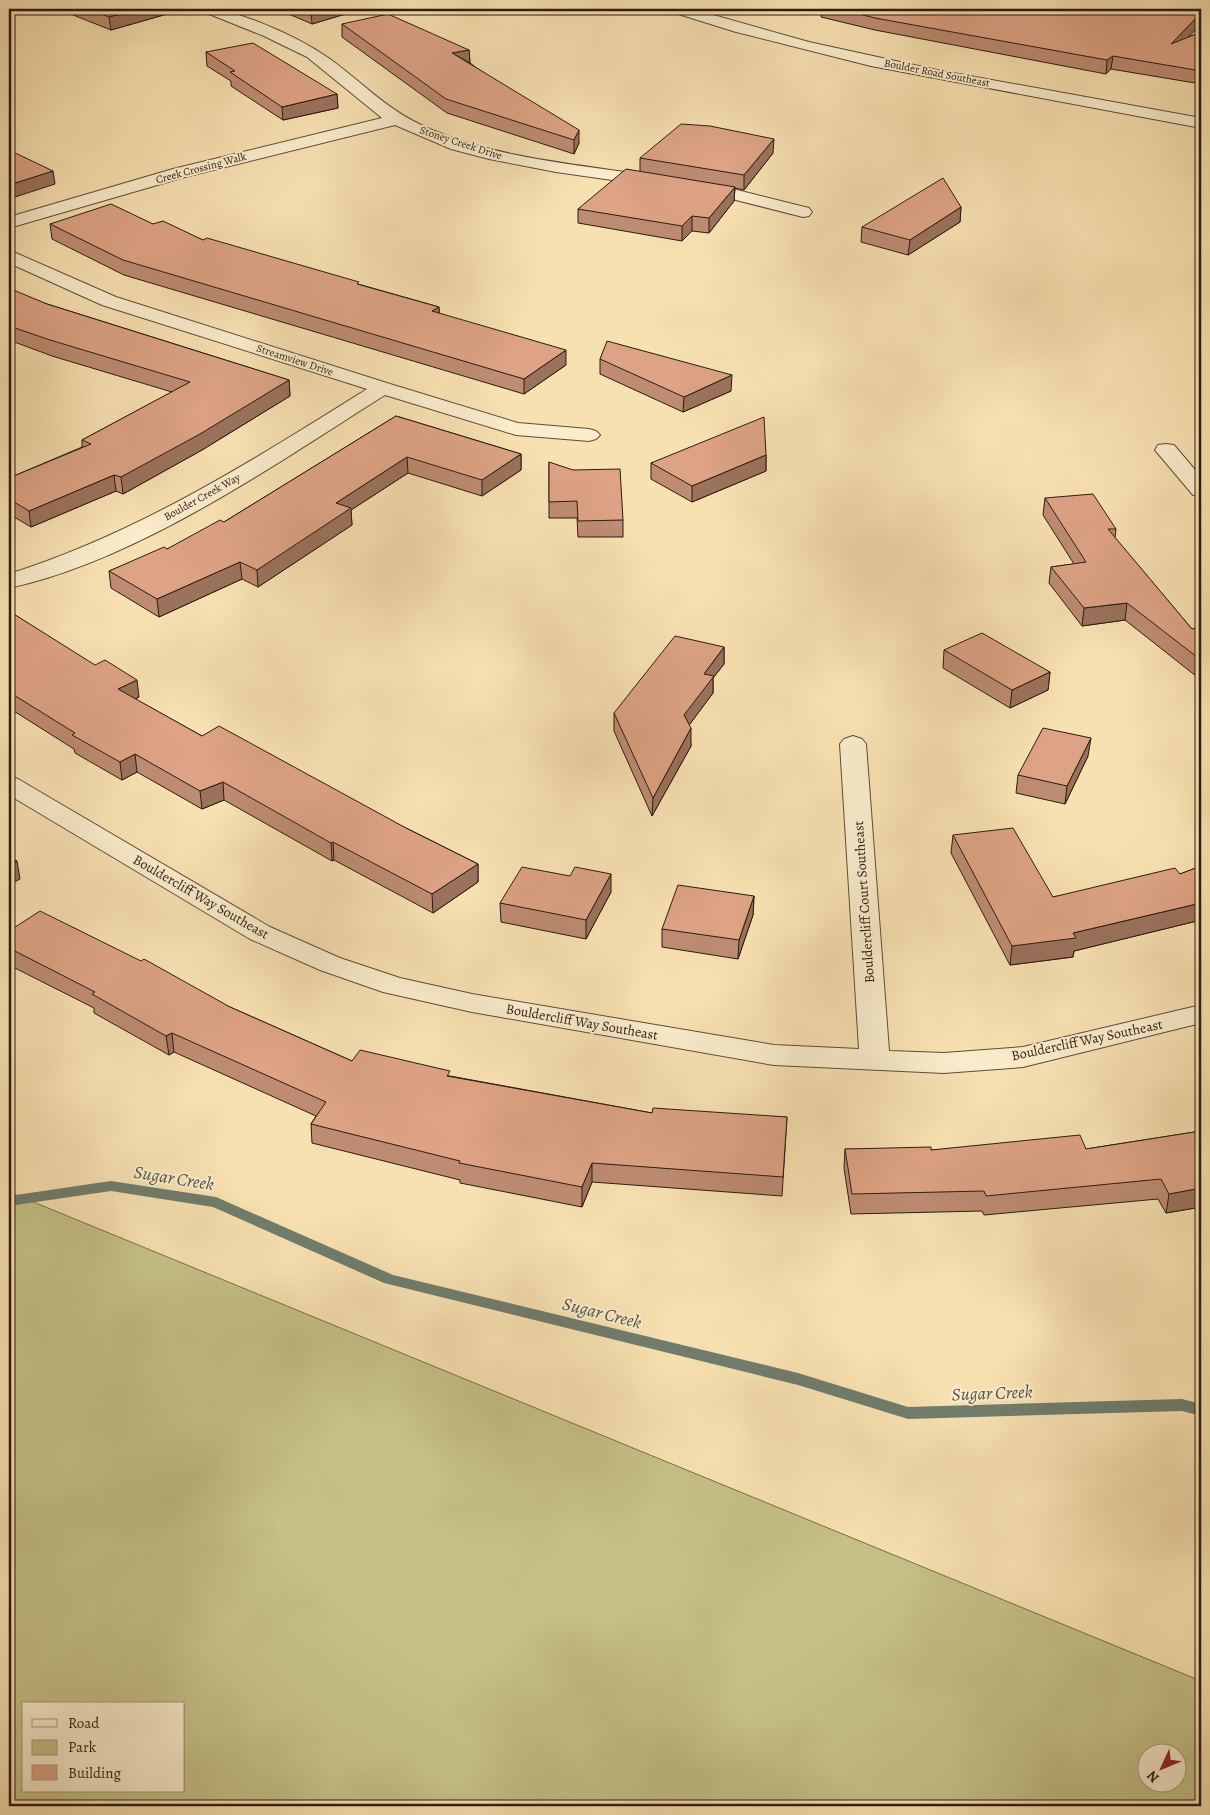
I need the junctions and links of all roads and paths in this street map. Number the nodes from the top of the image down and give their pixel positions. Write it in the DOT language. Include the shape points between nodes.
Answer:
graph roads {
  1 [pos="209,9"];
  2 [pos="677,9"];
  3 [pos="396,120"];
  4 [pos="1201,123"];
  5 [pos="802,212"];
  6 [pos="9,223"];
  7 [pos="9,256"];
  8 [pos="383,388"];
  9 [pos="589,435"];
  10 [pos="1166,450"];
  11 [pos="1201,490"];
  12 [pos="9,581"];
  13 [pos="853,744"];
  14 [pos="9,784"];
  15 [pos="1201,1014"];
  16 [pos="875,1061"];
  1 -- 3 [label="street, Stoney Creek Drive" via="297,46 325,63"];
  2 -- 4 [label="street, Boulder Road Southeast" via="768,36 868,60"];
  3 -- 5 [label="street, Stoney Creek Drive" via="438,138 497,156 729,193"];
  3 -- 6 [label="street, Creek Crossing Walk" via="179,173"];
  7 -- 8 [label="street, Streamview Drive" via="109,301"];
  8 -- 9 [label="street, Streamview Drive" via="516,429"];
  8 -- 12 [label="street, Boulder Creek Way" via="219,489 160,521 81,558"];
  10 -- 11 [label="street"];
  13 -- 16 [label="street, Bouldercliff Court Southeast"];
  14 -- 16 [label="street, Bouldercliff Way Southeast" via="260,933 330,964 393,986 722,1048 774,1055"];
  15 -- 16 [label="street, Bouldercliff Way Southeast" via="1023,1057 944,1062"];
}
